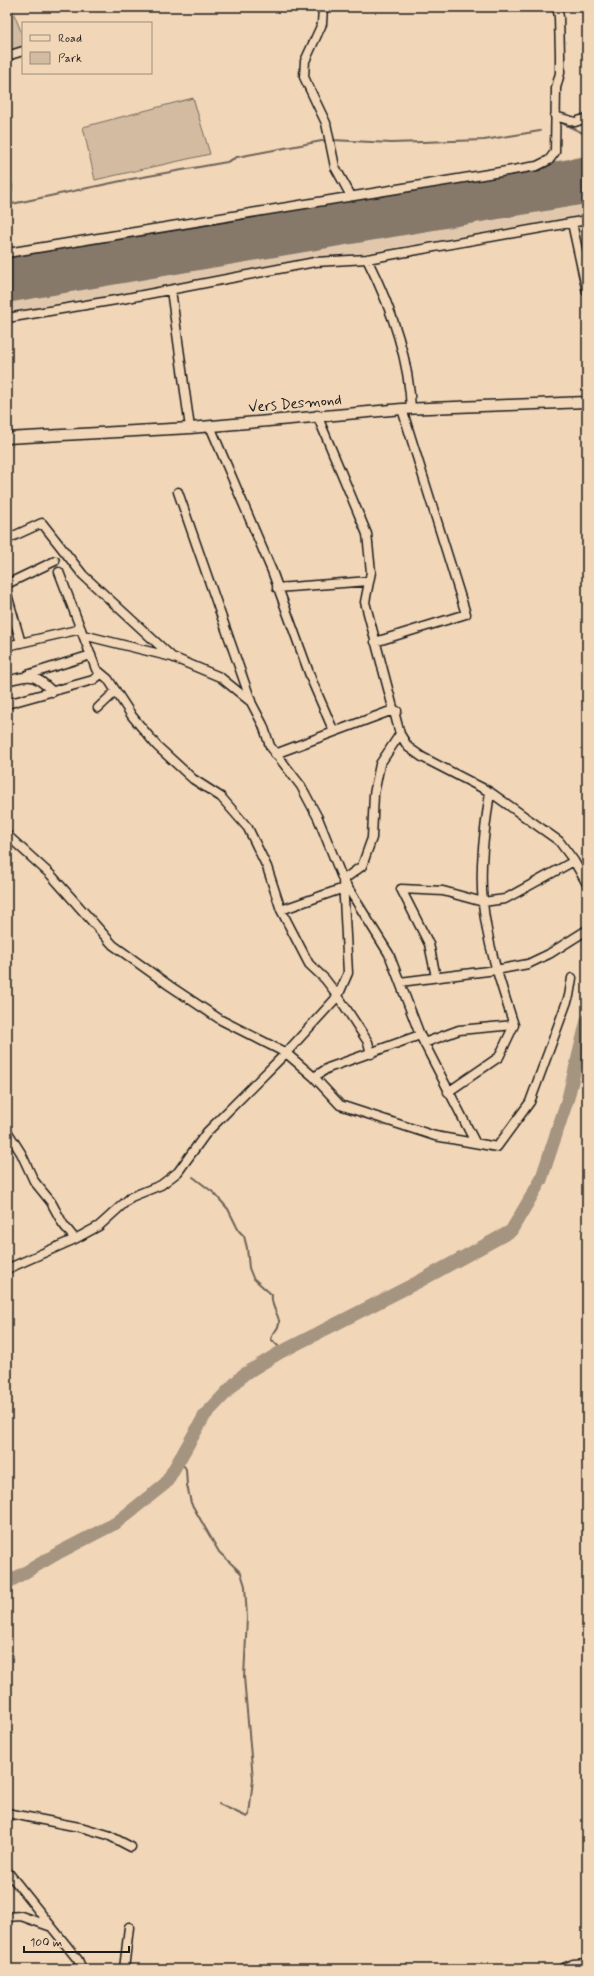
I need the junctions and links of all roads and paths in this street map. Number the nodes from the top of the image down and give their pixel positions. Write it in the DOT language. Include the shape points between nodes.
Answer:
graph roads {
  1 [pos="324,7"];
  2 [pos="557,7"];
  3 [pos="22,51"];
  4 [pos="7,56"];
  5 [pos="555,116"];
  6 [pos="587,118"];
  7 [pos="7,185"];
  8 [pos="7,191"];
  9 [pos="351,196"];
  10 [pos="587,220"];
  11 [pos="572,223"];
  12 [pos="7,253"];
  13 [pos="367,259"];
  14 [pos="171,290"];
  15 [pos="587,292"];
  16 [pos="7,318"];
  17 [pos="587,402"];
  18 [pos="407,409"];
  19 [pos="317,415"];
  20 [pos="210,426"];
  21 [pos="190,428"];
  22 [pos="7,438"];
  23 [pos="178,492"];
  24 [pos="7,539"];
  25 [pos="55,562"];
  26 [pos="59,572"];
  27 [pos="369,581"];
  28 [pos="7,584"];
  29 [pos="277,588"];
  30 [pos="7,594"];
  31 [pos="8,602"];
  32 [pos="82,632"];
  33 [pos="21,642"];
  34 [pos="375,642"];
  35 [pos="7,646"];
  36 [pos="91,655"];
  37 [pos="172,657"];
  38 [pos="101,674"];
  39 [pos="28,675"];
  40 [pos="7,681"];
  41 [pos="116,691"];
  42 [pos="53,692"];
  43 [pos="251,702"];
  44 [pos="7,704"];
  45 [pos="98,708"];
  46 [pos="395,710"];
  47 [pos="334,732"];
  48 [pos="400,734"];
  49 [pos="275,754"];
  50 [pos="490,792"];
  51 [pos="7,835"];
  52 [pos="574,860"];
  53 [pos="343,884"];
  54 [pos="587,884"];
  55 [pos="483,902"];
  56 [pos="281,910"];
  57 [pos="587,930"];
  58 [pos="496,970"];
  59 [pos="436,977"];
  60 [pos="572,978"];
  61 [pos="400,982"];
  62 [pos="338,996"];
  63 [pos="514,1025"];
  64 [pos="420,1035"];
  65 [pos="424,1043"];
  66 [pos="286,1053"];
  67 [pos="371,1054"];
  68 [pos="314,1077"];
  69 [pos="448,1092"];
  70 [pos="7,1131"];
  71 [pos="474,1142"];
  72 [pos="75,1239"];
  73 [pos="7,1269"];
  74 [pos="7,1813"];
  75 [pos="131,1847"];
  76 [pos="7,1871"];
  77 [pos="7,1917"];
  78 [pos="50,1926"];
  79 [pos="129,1927"];
  80 [pos="587,1963"];
  81 [pos="82,1969"];
  82 [pos="124,1969"];
  83 [pos="561,1969"];
  1 -- 9 [label="street" via="322,24 305,61 304,77 326,123 335,167"];
  2 -- 5 [label="street" via="560,17 560,73 556,88"];
  3 -- 4 [label="street"];
  5 -- 6 [label="street" via="575,122"];
  5 -- 9 [label="street" via="555,152 549,160 537,166"];
  7 -- 8 [label="street"];
  9 -- 12 [label="street"];
  10 -- 11 [label="street"];
  11 -- 13 [label="street"];
  11 -- 15 [label="street"];
  13 -- 14 [label="street" via="315,262"];
  13 -- 18 [label="street" via="395,325 410,383"];
  14 -- 16 [label="street"];
  14 -- 21 [label="street"];
  17 -- 18 [label="main road, Vers Desmond"];
  18 -- 19 [label="main road, Vers Desmond"];
  18 -- 34 [label="street" via="466,614"];
  19 -- 20 [label="main road, Vers Desmond"];
  19 -- 27 [label="street" via="367,534 371,572"];
  20 -- 21 [label="main road, Vers Desmond"];
  20 -- 29 [label="street"];
  21 -- 22 [label="main road, Vers Desmond"];
  23 -- 43 [label="street"];
  24 -- 37 [label="street" via="42,523 83,575"];
  25 -- 28 [label="street"];
  26 -- 32 [label="street"];
  27 -- 29 [label="street"];
  27 -- 34 [label="street" via="365,602"];
  29 -- 47 [label="street"];
  30 -- 31 [label="street"];
  31 -- 33 [label="street"];
  32 -- 33 [label="street"];
  32 -- 36 [label="street"];
  32 -- 37 [label="street"];
  33 -- 35 [label="street"];
  34 -- 46 [label="street"];
  36 -- 38 [label="street" via="96,669"];
  36 -- 39 [label="street"];
  37 -- 43 [label="street" via="220,676"];
  38 -- 41 [label="street"];
  38 -- 42 [label="street" via="93,680"];
  39 -- 40 [label="street"];
  39 -- 42 [label="street" via="41,680"];
  41 -- 45 [label="street"];
  41 -- 56 [label="street" via="132,716 157,746 193,779 221,796 248,828 267,867"];
  42 -- 44 [label="street"];
  43 -- 49 [label="street"];
  46 -- 47 [label="street"];
  46 -- 48 [label="street"];
  47 -- 49 [label="street"];
  48 -- 50 [label="street" via="408,747 422,757"];
  48 -- 53 [label="street" via="380,764 374,794 372,838 362,866"];
  49 -- 53 [label="street" via="301,786 318,818"];
  50 -- 52 [label="street" via="559,842"];
  50 -- 55 [label="street" via="483,845"];
  51 -- 66 [label="street" via="51,875 112,945 221,1020"];
  52 -- 54 [label="street"];
  52 -- 55 [label="street" via="505,899"];
  53 -- 56 [label="street"];
  53 -- 61 [label="street" via="390,954"];
  53 -- 62 [label="street" via="348,973"];
  55 -- 58 [label="street"];
  55 -- 59 [label="street" via="443,891 401,889 429,944"];
  56 -- 62 [label="street" via="309,964"];
  57 -- 58 [label="street" via="528,964"];
  58 -- 59 [label="street"];
  58 -- 63 [label="street"];
  59 -- 61 [label="street"];
  60 -- 71 [label="street" via="530,1102 497,1147"];
  61 -- 64 [label="street"];
  62 -- 66 [label="street"];
  62 -- 67 [label="street" via="368,1042"];
  63 -- 65 [label="street" via="458,1030"];
  63 -- 69 [label="street" via="499,1057"];
  64 -- 65 [label="street"];
  64 -- 67 [label="street"];
  65 -- 69 [label="street"];
  66 -- 68 [label="street"];
  66 -- 72 [label="street" via="207,1132 178,1172 161,1185 131,1197 99,1226"];
  67 -- 68 [label="street" via="328,1068"];
  68 -- 71 [label="street" via="340,1105 435,1136"];
  69 -- 71 [label="street"];
  70 -- 72 [label="street" via="34,1181"];
  72 -- 73 [label="street"];
  74 -- 75 [label="street" via="84,1828 108,1835"];
  76 -- 78 [label="street"];
  77 -- 78 [label="street" via="21,1916"];
  78 -- 81 [label="street" via="78,1960"];
  79 -- 82 [label="street"];
  80 -- 83 [label="street" via="573,1964"];
}
